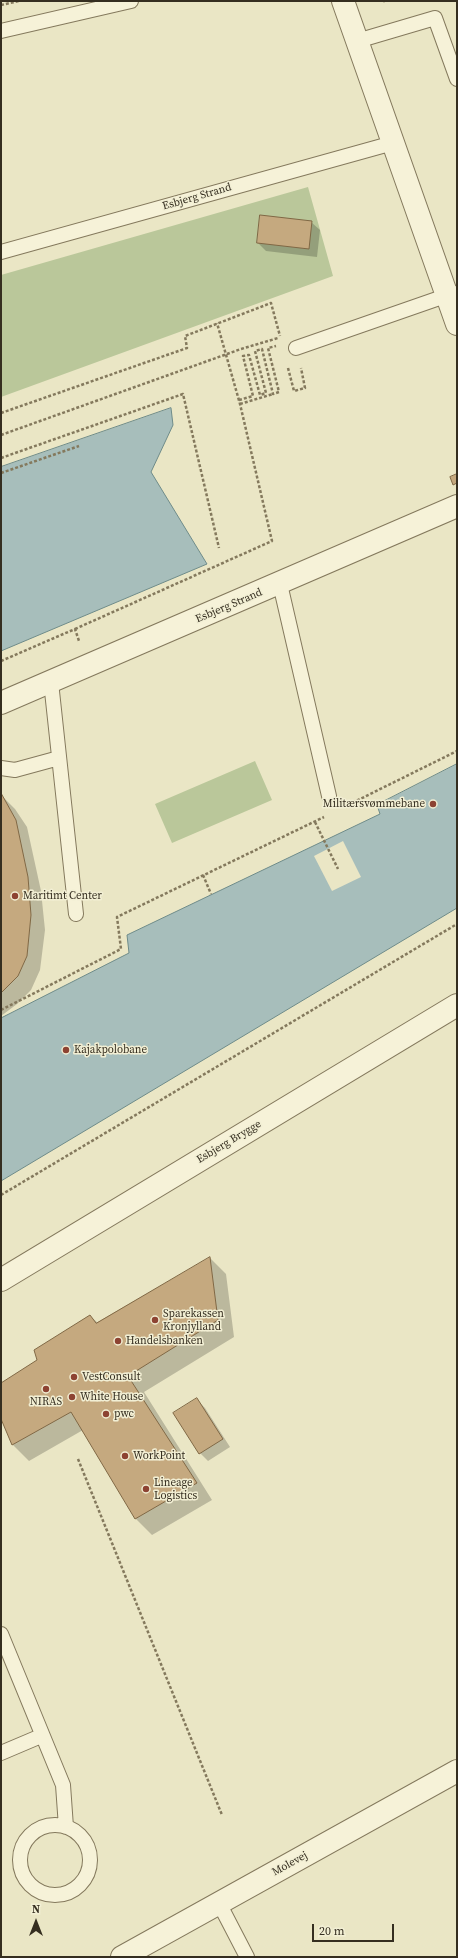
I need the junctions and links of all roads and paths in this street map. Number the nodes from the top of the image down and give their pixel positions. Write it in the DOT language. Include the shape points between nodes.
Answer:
graph roads {
  1 [pos="19,1"];
  2 [pos="131,1"];
  3 [pos="343,1"];
  4 [pos="1,5"];
  5 [pos="1,31"];
  6 [pos="357,41"];
  7 [pos="457,79"];
  8 [pos="393,143"];
  9 [pos="1,252"];
  10 [pos="452,294"];
  11 [pos="217,323"];
  12 [pos="457,324"];
  13 [pos="280,337"];
  14 [pos="261,342"];
  15 [pos="296,348"];
  16 [pos="241,349"];
  17 [pos="262,349"];
  18 [pos="226,354"];
  19 [pos="243,356"];
  20 [pos="287,364"];
  21 [pos="273,394"];
  22 [pos="260,396"];
  23 [pos="238,400"];
  24 [pos="240,404"];
  25 [pos="1,413"];
  26 [pos="1,435"];
  27 [pos="79,446"];
  28 [pos="1,458"];
  29 [pos="1,473"];
  30 [pos="457,506"];
  31 [pos="219,548"];
  32 [pos="280,584"];
  33 [pos="74,630"];
  34 [pos="1,661"];
  35 [pos="88,666"];
  36 [pos="51,682"];
  37 [pos="1,703"];
  38 [pos="457,751"];
  39 [pos="60,758"];
  40 [pos="1,768"];
  41 [pos="328,796"];
  42 [pos="343,808"];
  43 [pos="329,815"];
  44 [pos="314,822"];
  45 [pos="338,869"];
  46 [pos="203,875"];
  47 [pos="211,894"];
  48 [pos="76,914"];
  49 [pos="457,924"];
  50 [pos="457,1005"];
  51 [pos="1,1010"];
  52 [pos="1,1195"];
  53 [pos="1,1280"];
  54 [pos="78,1459"];
  55 [pos="1,1634"];
  56 [pos="41,1736"];
  57 [pos="1,1753"];
  58 [pos="457,1771"];
  59 [pos="222,1815"];
  60 [pos="66,1827"];
  61 [pos="219,1903"];
  62 [pos="122,1957"];
  63 [pos="247,1957"];
  1 -- 4 [label="path"];
  2 -- 5 [label="lane"];
  3 -- 6 [label="street"];
  6 -- 7 [label="lane" via="435,18"];
  6 -- 8 [label="street"];
  8 -- 9 [label="lane, Esbjerg Strand"];
  8 -- 10 [label="street"];
  10 -- 12 [label="street"];
  10 -- 15 [label="lane"];
  11 -- 13 [label="path" via="271,303"];
  11 -- 18 [label="path"];
  11 -- 25 [label="path" via="185,336 187,348"];
  13 -- 14 [label="path"];
  13 -- 21 [label="path" via="282,344 268,348 279,392"];
  14 -- 16 [label="path"];
  14 -- 17 [label="path"];
  15 -- 20 [label="path" via="305,388 294,390"];
  16 -- 18 [label="path"];
  16 -- 19 [label="path"];
  17 -- 21 [label="path"];
  17 -- 22 [label="path" via="255,351 266,393"];
  18 -- 23 [label="path"];
  18 -- 26 [label="path"];
  19 -- 22 [label="path" via="249,355"];
  19 -- 23 [label="path" via="253,396"];
  21 -- 22 [label="path"];
  22 -- 24 [label="path"];
  23 -- 24 [label="path"];
  24 -- 33 [label="path" via="272,541"];
  27 -- 29 [label="path"];
  28 -- 31 [label="path" via="183,394"];
  30 -- 32 [label="street, Esbjerg Strand"];
  32 -- 35 [label="street, Esbjerg Strand"];
  32 -- 41 [label="lane"];
  33 -- 34 [label="path"];
  33 -- 35 [label="path"];
  35 -- 36 [label="street, Esbjerg Strand"];
  36 -- 37 [label="street, Esbjerg Strand"];
  36 -- 39 [label="lane"];
  38 -- 42 [label="path"];
  39 -- 40 [label="lane" via="15,770"];
  39 -- 48 [label="lane"];
  43 -- 44 [label="path"];
  44 -- 45 [label="path"];
  44 -- 46 [label="path"];
  46 -- 47 [label="path"];
  46 -- 51 [label="path" via="117,917 121,949"];
  49 -- 52 [label="path"];
  50 -- 53 [label="street, Esbjerg Brygge"];
  54 -- 59 [label="path"];
  55 -- 56 [label="lane"];
  56 -- 57 [label="lane"];
  56 -- 60 [label="lane" via="63,1785"];
  58 -- 61 [label="street, Molevej"];
  60 -- 60 [label="lane" via="55,1826 39,1830 26,1841 22,1852 23,1874 29,1883 49,1895 60,1895 79,1886 89,1868 88,1848 83,1839"];
  61 -- 62 [label="street, Molevej"];
  61 -- 63 [label="lane"];
}
